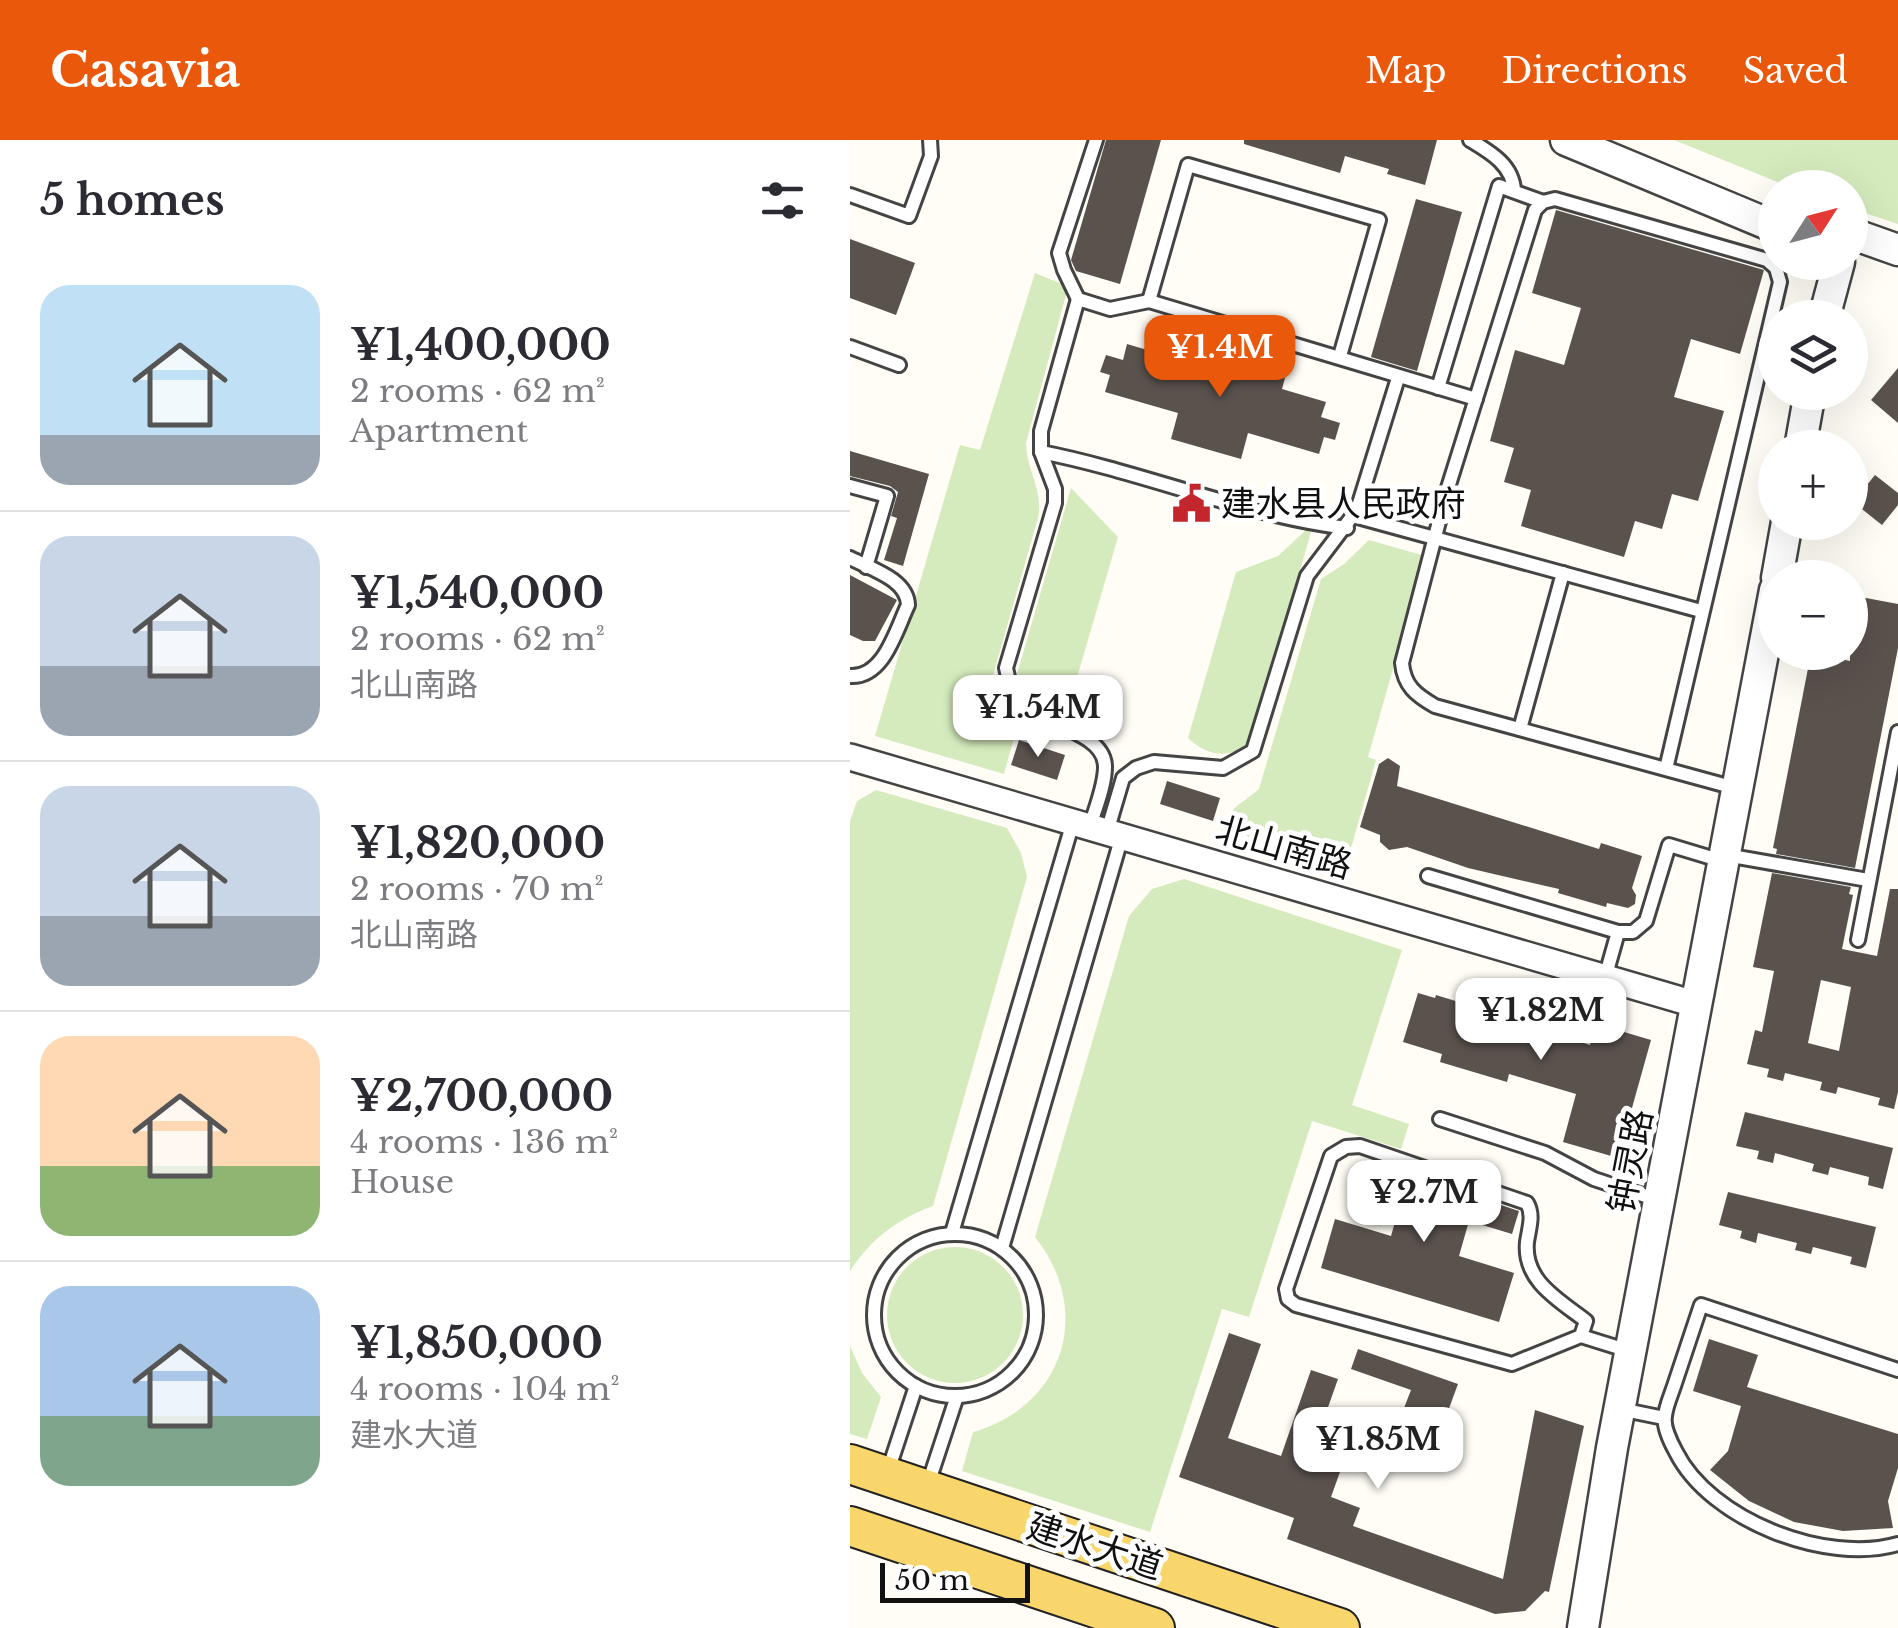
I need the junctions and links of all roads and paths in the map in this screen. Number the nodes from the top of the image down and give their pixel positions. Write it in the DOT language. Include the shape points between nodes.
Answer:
graph roads {
  1 [pos="930,140"];
  2 [pos="1096,140"];
  3 [pos="1470,140"];
  4 [pos="1566,140"];
  5 [pos="1616,140"];
  6 [pos="1514,191"];
  7 [pos="850,195"];
  8 [pos="1758,199"];
  9 [pos="1543,202"];
  10 [pos="1758,220"];
  11 [pos="1868,240"];
  12 [pos="1898,250"];
  13 [pos="1868,260"];
  14 [pos="1898,270"];
  15 [pos="1078,299"];
  16 [pos="1149,301"];
  17 [pos="850,347"];
  18 [pos="1340,356"];
  19 [pos="899,364"];
  20 [pos="1398,378"];
  21 [pos="1438,388"];
  22 [pos="1476,399"];
  23 [pos="1041,452"];
  24 [pos="850,486"];
  25 [pos="1350,522"];
  26 [pos="1437,538"];
  27 [pos="850,558"];
  28 [pos="866,566"];
  29 [pos="1563,573"];
  30 [pos="1701,611"];
  31 [pos="1761,670"];
  32 [pos="850,676"];
  33 [pos="1520,730"];
  34 [pos="1898,732"];
  35 [pos="850,757"];
  36 [pos="1666,769"];
  37 [pos="1739,789"];
  38 [pos="1098,830"];
  39 [pos="1726,859"];
  40 [pos="1428,876"];
  41 [pos="1868,880"];
  42 [pos="1618,932"];
  43 [pos="1858,940"];
  44 [pos="1605,978"];
  45 [pos="1698,1005"];
  46 [pos="1440,1119"];
  47 [pos="1660,1201"];
  48 [pos="952,1233"];
  49 [pos="1002,1248"];
  50 [pos="1581,1336"];
  51 [pos="1631,1352"];
  52 [pos="1898,1370"];
  53 [pos="916,1386"];
  54 [pos="957,1396"];
  55 [pos="1620,1409"];
  56 [pos="1664,1418"];
  57 [pos="850,1464"];
  58 [pos="886,1476"];
  59 [pos="926,1490"];
  60 [pos="850,1526"];
  61 [pos="1898,1544"];
  62 [pos="1155,1628"];
  63 [pos="1340,1628"];
  64 [pos="1583,1628"];
  1 -- 7 [label="lane" via="909,216"];
  2 -- 15 [label="lane" via="1059,253"];
  3 -- 6 [label="lane" via="1496,156"];
  4 -- 10 [label="street"];
  5 -- 8 [label="street"];
  6 -- 9 [label="lane"];
  6 -- 21 [label="lane" via="1500,186"];
  9 -- 22 [label="lane"];
  9 -- 30 [label="lane" via="1555,199 1767,260 1779,274"];
  11 -- 12 [label="street"];
  13 -- 14 [label="street"];
  15 -- 16 [label="lane" via="1110,308"];
  15 -- 23 [label="lane" via="1040,431"];
  16 -- 18 [label="lane"];
  16 -- 18 [label="lane" via="1188,165 1378,220"];
  17 -- 19 [label="lane"];
  18 -- 20 [label="lane"];
  20 -- 21 [label="lane"];
  20 -- 25 [label="lane"];
  21 -- 22 [label="lane"];
  22 -- 26 [label="lane"];
  23 -- 25 [label="lane" via="1310,524"];
  23 -- 38 [label="lane" via="1054,482 1054,503 1006,668 1023,708 1099,750 1105,767"];
  24 -- 28 [label="lane" via="886,496"];
  25 -- 26 [label="lane"];
  25 -- 38 [label="lane" via="1307,576 1253,752 1224,768 1154,762 1136,768 1124,778"];
  26 -- 29 [label="lane"];
  26 -- 33 [label="lane" via="1402,663 1406,682 1435,706"];
  27 -- 28 [label="lane"];
  28 -- 32 [label="lane" via="904,586 908,605 883,658 868,672"];
  29 -- 30 [label="lane"];
  29 -- 33 [label="lane"];
  30 -- 36 [label="lane"];
  31 -- 37 [label="street, 钟灵路"];
  33 -- 36 [label="lane"];
  34 -- 41 [label="lane"];
  35 -- 38 [label="street, 北山南路"];
  36 -- 37 [label="lane"];
  37 -- 39 [label="street, 钟灵路"];
  38 -- 44 [label="street, 北山南路"];
  38 -- 48 [label="lane"];
  38 -- 49 [label="lane"];
  39 -- 41 [label="lane"];
  39 -- 42 [label="lane" via="1669,845 1646,921 1633,932"];
  39 -- 45 [label="street, 钟灵路"];
  40 -- 42 [label="lane"];
  41 -- 43 [label="lane"];
  42 -- 44 [label="lane"];
  44 -- 45 [label="street, 北山南路"];
  45 -- 47 [label="street, 钟灵路"];
  46 -- 47 [label="lane"];
  47 -- 51 [label="street, 钟灵路"];
  48 -- 49 [label="lane"];
  48 -- 53 [label="lane" via="924,1239 898,1256 875,1299 881,1347"];
  49 -- 54 [label="lane" via="1030,1282 1037,1311 1032,1341 1006,1378 977,1394"];
  50 -- 50 [label="lane" via="1512,1364 1296,1305 1286,1289 1331,1156 1360,1146 1527,1203 1531,1270 1542,1287 1586,1320"];
  50 -- 51 [label="lane"];
  51 -- 55 [label="street, 钟灵路"];
  52 -- 56 [label="lane" via="1700,1305"];
  53 -- 54 [label="lane"];
  53 -- 58 [label="lane"];
  54 -- 59 [label="lane"];
  55 -- 56 [label="lane"];
  55 -- 64 [label="street, 钟灵路"];
  56 -- 61 [label="lane" via="1687,1471 1750,1521 1816,1544"];
  57 -- 58 [label="main road, 建水大道"];
  58 -- 59 [label="main road, 建水大道"];
  59 -- 63 [label="main road, 建水大道"];
  60 -- 62 [label="main road, 建水大道"];
}
